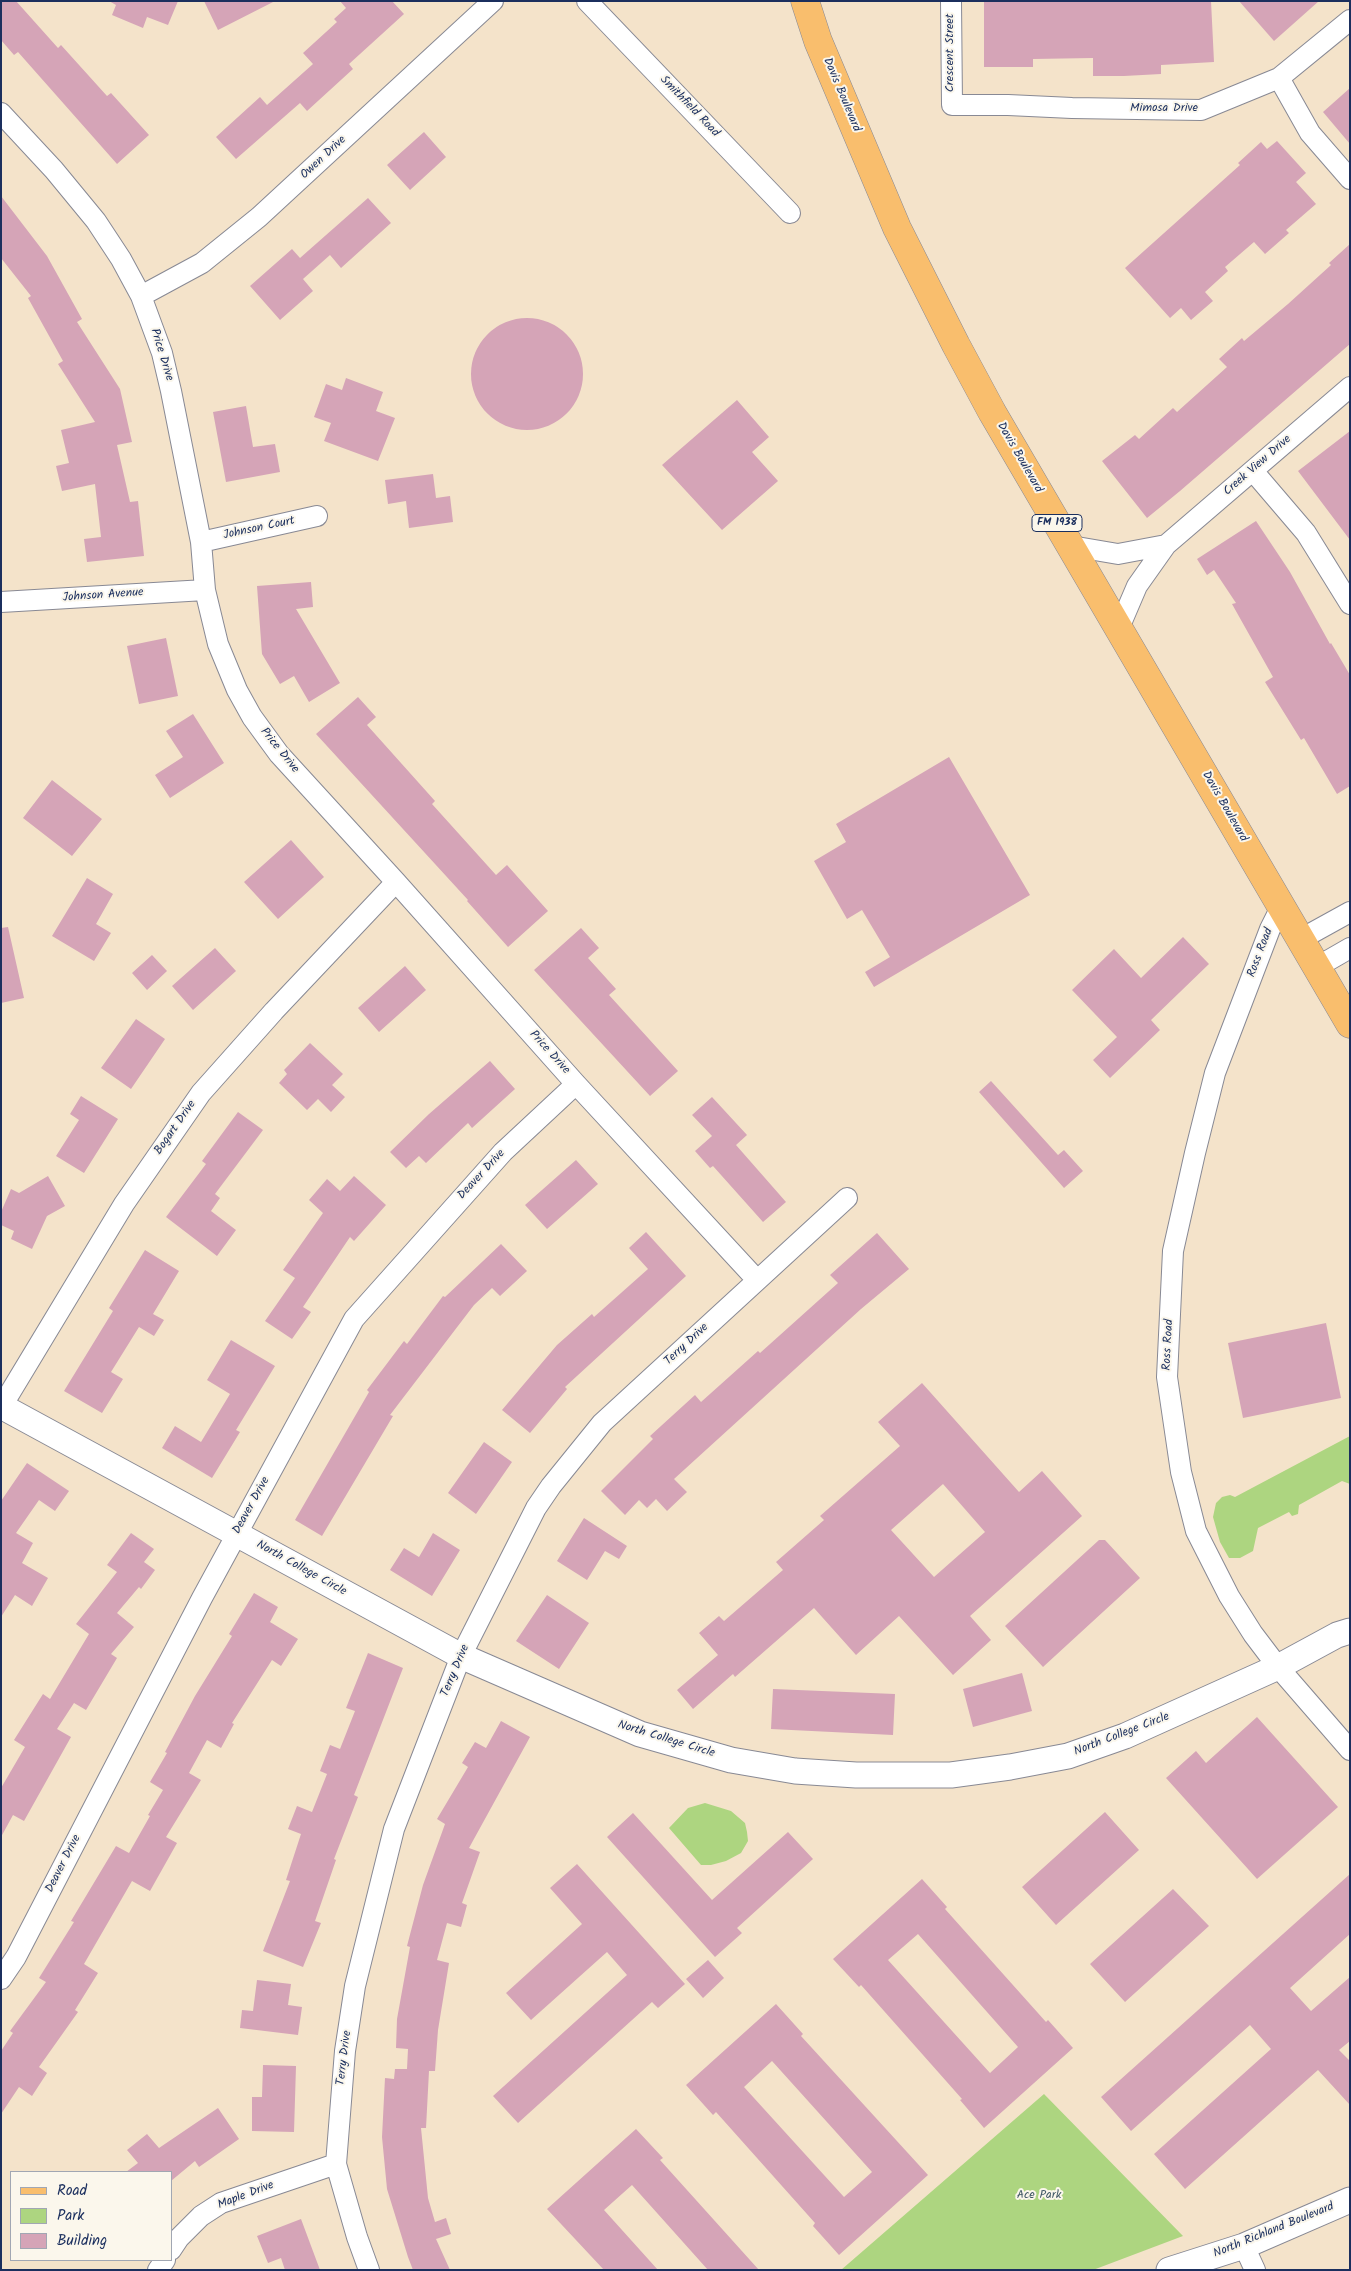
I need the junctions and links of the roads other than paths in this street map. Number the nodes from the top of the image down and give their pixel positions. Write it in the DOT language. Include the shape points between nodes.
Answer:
graph roads {
  1 [pos="493,1"];
  2 [pos="587,1"];
  3 [pos="805,1"];
  4 [pos="951,1"];
  5 [pos="1350,20"];
  6 [pos="1279,78"];
  7 [pos="952,105"];
  8 [pos="1,113"];
  9 [pos="1350,179"];
  10 [pos="790,213"];
  11 [pos="141,296"];
  12 [pos="1350,387"];
  13 [pos="1253,471"];
  14 [pos="317,516"];
  15 [pos="201,542"];
  16 [pos="1166,545"];
  17 [pos="1070,546"];
  18 [pos="205,590"];
  19 [pos="1,602"];
  20 [pos="1350,604"];
  21 [pos="1119,628"];
  22 [pos="396,882"];
  23 [pos="1282,905"];
  24 [pos="1350,912"];
  25 [pos="1301,939"];
  26 [pos="1350,948"];
  27 [pos="1317,967"];
  28 [pos="1350,1024"];
  29 [pos="576,1084"];
  30 [pos="847,1198"];
  31 [pos="757,1280"];
  32 [pos="2,1407"];
  33 [pos="237,1534"];
  34 [pos="1350,1631"];
  35 [pos="461,1656"];
  36 [pos="1278,1667"];
  37 [pos="1350,1750"];
  38 [pos="1,1979"];
  39 [pos="336,2164"];
  40 [pos="1350,2200"];
  41 [pos="1244,2246"];
  42 [pos="172,2248"];
  43 [pos="370,2270"];
  44 [pos="1169,2270"];
  45 [pos="1255,2270"];
  1 -- 11 [label="street, Owen Drive" via="259,217 202,263"];
  2 -- 10 [label="street, Smithfield Road"];
  3 -- 17 [label="main road, Davis Boulevard / FM 1938" via="818,41 897,228 992,412"];
  4 -- 7 [label="street, Crescent Street"];
  5 -- 6 [label="street, Mimosa Drive"];
  6 -- 7 [label="street, Mimosa Drive" via="1201,110"];
  6 -- 9 [label="street" via="1310,133"];
  8 -- 11 [label="street, Price Drive" via="96,221"];
  11 -- 15 [label="street, Price Drive" via="162,353"];
  12 -- 13 [label="street, Creek View Drive"];
  13 -- 16 [label="street, Creek View Drive"];
  13 -- 20 [label="street" via="1306,533"];
  14 -- 15 [label="street, Johnson Court"];
  15 -- 18 [label="street, Price Drive"];
  16 -- 17 [label="street, Creek View Drive" via="1118,554"];
  16 -- 21 [label="street, Creek View Drive" via="1137,586"];
  17 -- 21 [label="main road, Davis Boulevard / FM 1938"];
  18 -- 19 [label="street, Johnson Avenue"];
  18 -- 22 [label="street, Price Drive" via="218,644 252,717 279,754"];
  21 -- 23 [label="main road, Davis Boulevard / FM 1938"];
  22 -- 29 [label="street, Price Drive"];
  22 -- 32 [label="street, Bogart Drive" via="201,1093 124,1204"];
  23 -- 25 [label="main road, Davis Boulevard / FM 1938"];
  23 -- 36 [label="street, Ross Road" via="1215,1073 1173,1251 1167,1377 1181,1472 1196,1531 1229,1596"];
  24 -- 25 [label="street"];
  25 -- 27 [label="main road, Davis Boulevard / FM 1938"];
  26 -- 27 [label="street"];
  27 -- 28 [label="main road, Davis Boulevard / FM 1938"];
  29 -- 31 [label="street, Price Drive"];
  29 -- 33 [label="street, Deaver Drive" via="503,1152 354,1319"];
  30 -- 31 [label="street, Terry Drive"];
  31 -- 35 [label="street, Terry Drive" via="602,1423 551,1486 536,1508"];
  32 -- 33 [label="street, North College Circle"];
  33 -- 35 [label="street, North College Circle"];
  33 -- 38 [label="street, Deaver Drive" via="16,1957"];
  34 -- 36 [label="street, North College Circle"];
  35 -- 36 [label="street, North College Circle" via="640,1734 732,1760 795,1771 856,1775 951,1775 1068,1756 1125,1736"];
  35 -- 39 [label="street, Terry Drive" via="394,1829 376,1897 355,1986 345,2051"];
  36 -- 37 [label="street, Ross Road"];
  39 -- 42 [label="street, Maple Drive" via="221,2203 201,2216"];
  39 -- 43 [label="street, Terry Drive"];
  40 -- 41 [label="street, North Richland Boulevard"];
  41 -- 44 [label="street, North Richland Boulevard"];
  41 -- 45 [label="street"];
}
